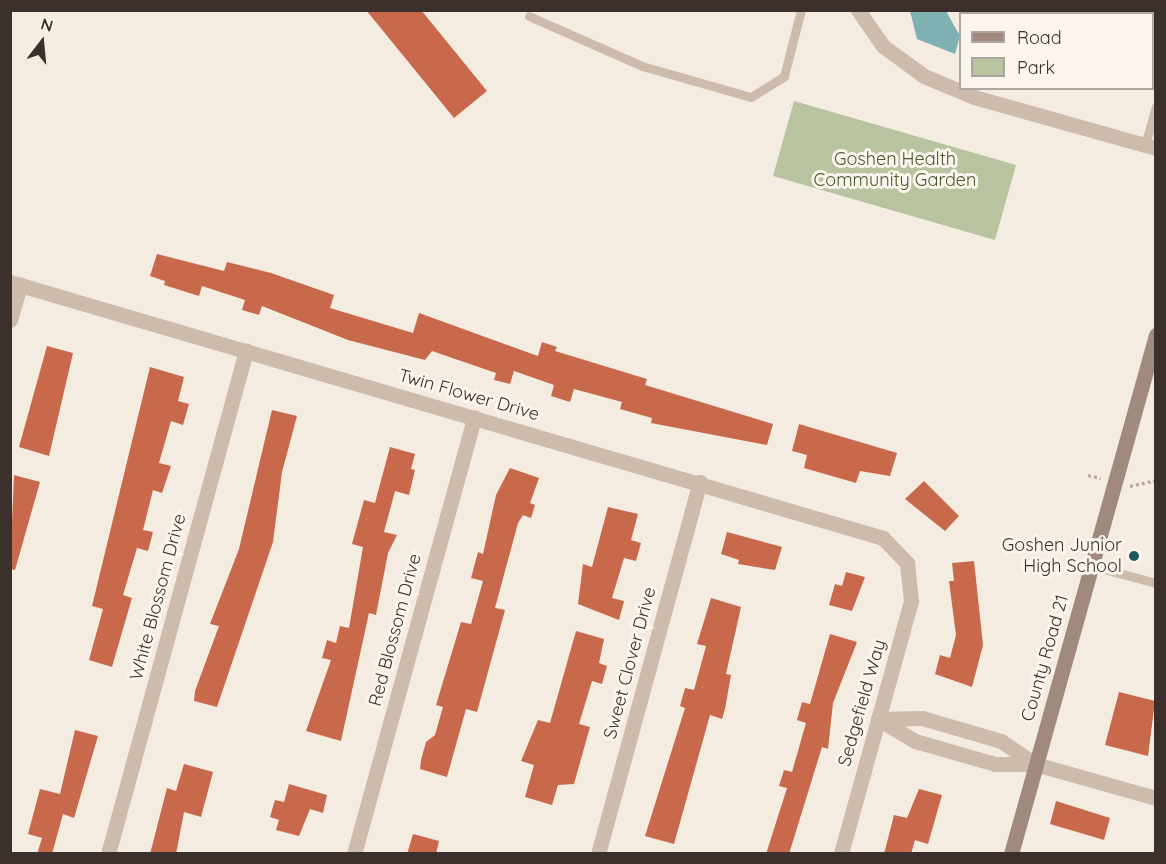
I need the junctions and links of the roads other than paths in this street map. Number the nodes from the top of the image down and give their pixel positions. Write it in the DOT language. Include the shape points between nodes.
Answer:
graph roads {
  1 [pos="801,10"];
  2 [pos="858,10"];
  3 [pos="530,16"];
  4 [pos="1155,107"];
  5 [pos="1150,146"];
  6 [pos="15,283"];
  7 [pos="10,320"];
  8 [pos="1155,335"];
  9 [pos="246,351"];
  10 [pos="474,417"];
  11 [pos="700,482"];
  12 [pos="907,563"];
  13 [pos="1092,566"];
  14 [pos="1155,583"];
  15 [pos="878,719"];
  16 [pos="1035,765"];
  17 [pos="1155,798"];
  18 [pos="108,854"];
  19 [pos="354,854"];
  20 [pos="598,854"];
  21 [pos="841,854"];
  22 [pos="1011,854"];
  1 -- 3 [label="lane" via="784,76 751,97 642,66"];
  2 -- 5 [label="street" via="883,46 924,76 974,97"];
  4 -- 5 [label="lane"];
  6 -- 7 [label="street"];
  6 -- 9 [label="street, Twin Flower Drive"];
  8 -- 13 [label="street, County Road 21"];
  9 -- 10 [label="street, Twin Flower Drive"];
  9 -- 18 [label="street, White Blossom Drive"];
  10 -- 11 [label="street, Twin Flower Drive"];
  10 -- 19 [label="street, Red Blossom Drive"];
  11 -- 12 [label="street, Twin Flower Drive" via="865,530 894,546"];
  11 -- 20 [label="street, Sweet Clover Drive"];
  12 -- 15 [label="street, Sedgefield Way" via="911,601"];
  13 -- 14 [label="lane"];
  13 -- 16 [label="street, County Road 21"];
  15 -- 16 [label="street" via="915,741 995,764"];
  15 -- 16 [label="street" via="922,718 1001,741"];
  15 -- 21 [label="street, Sedgefield Way"];
  16 -- 17 [label="street"];
  16 -- 22 [label="street, County Road 21"];
}
